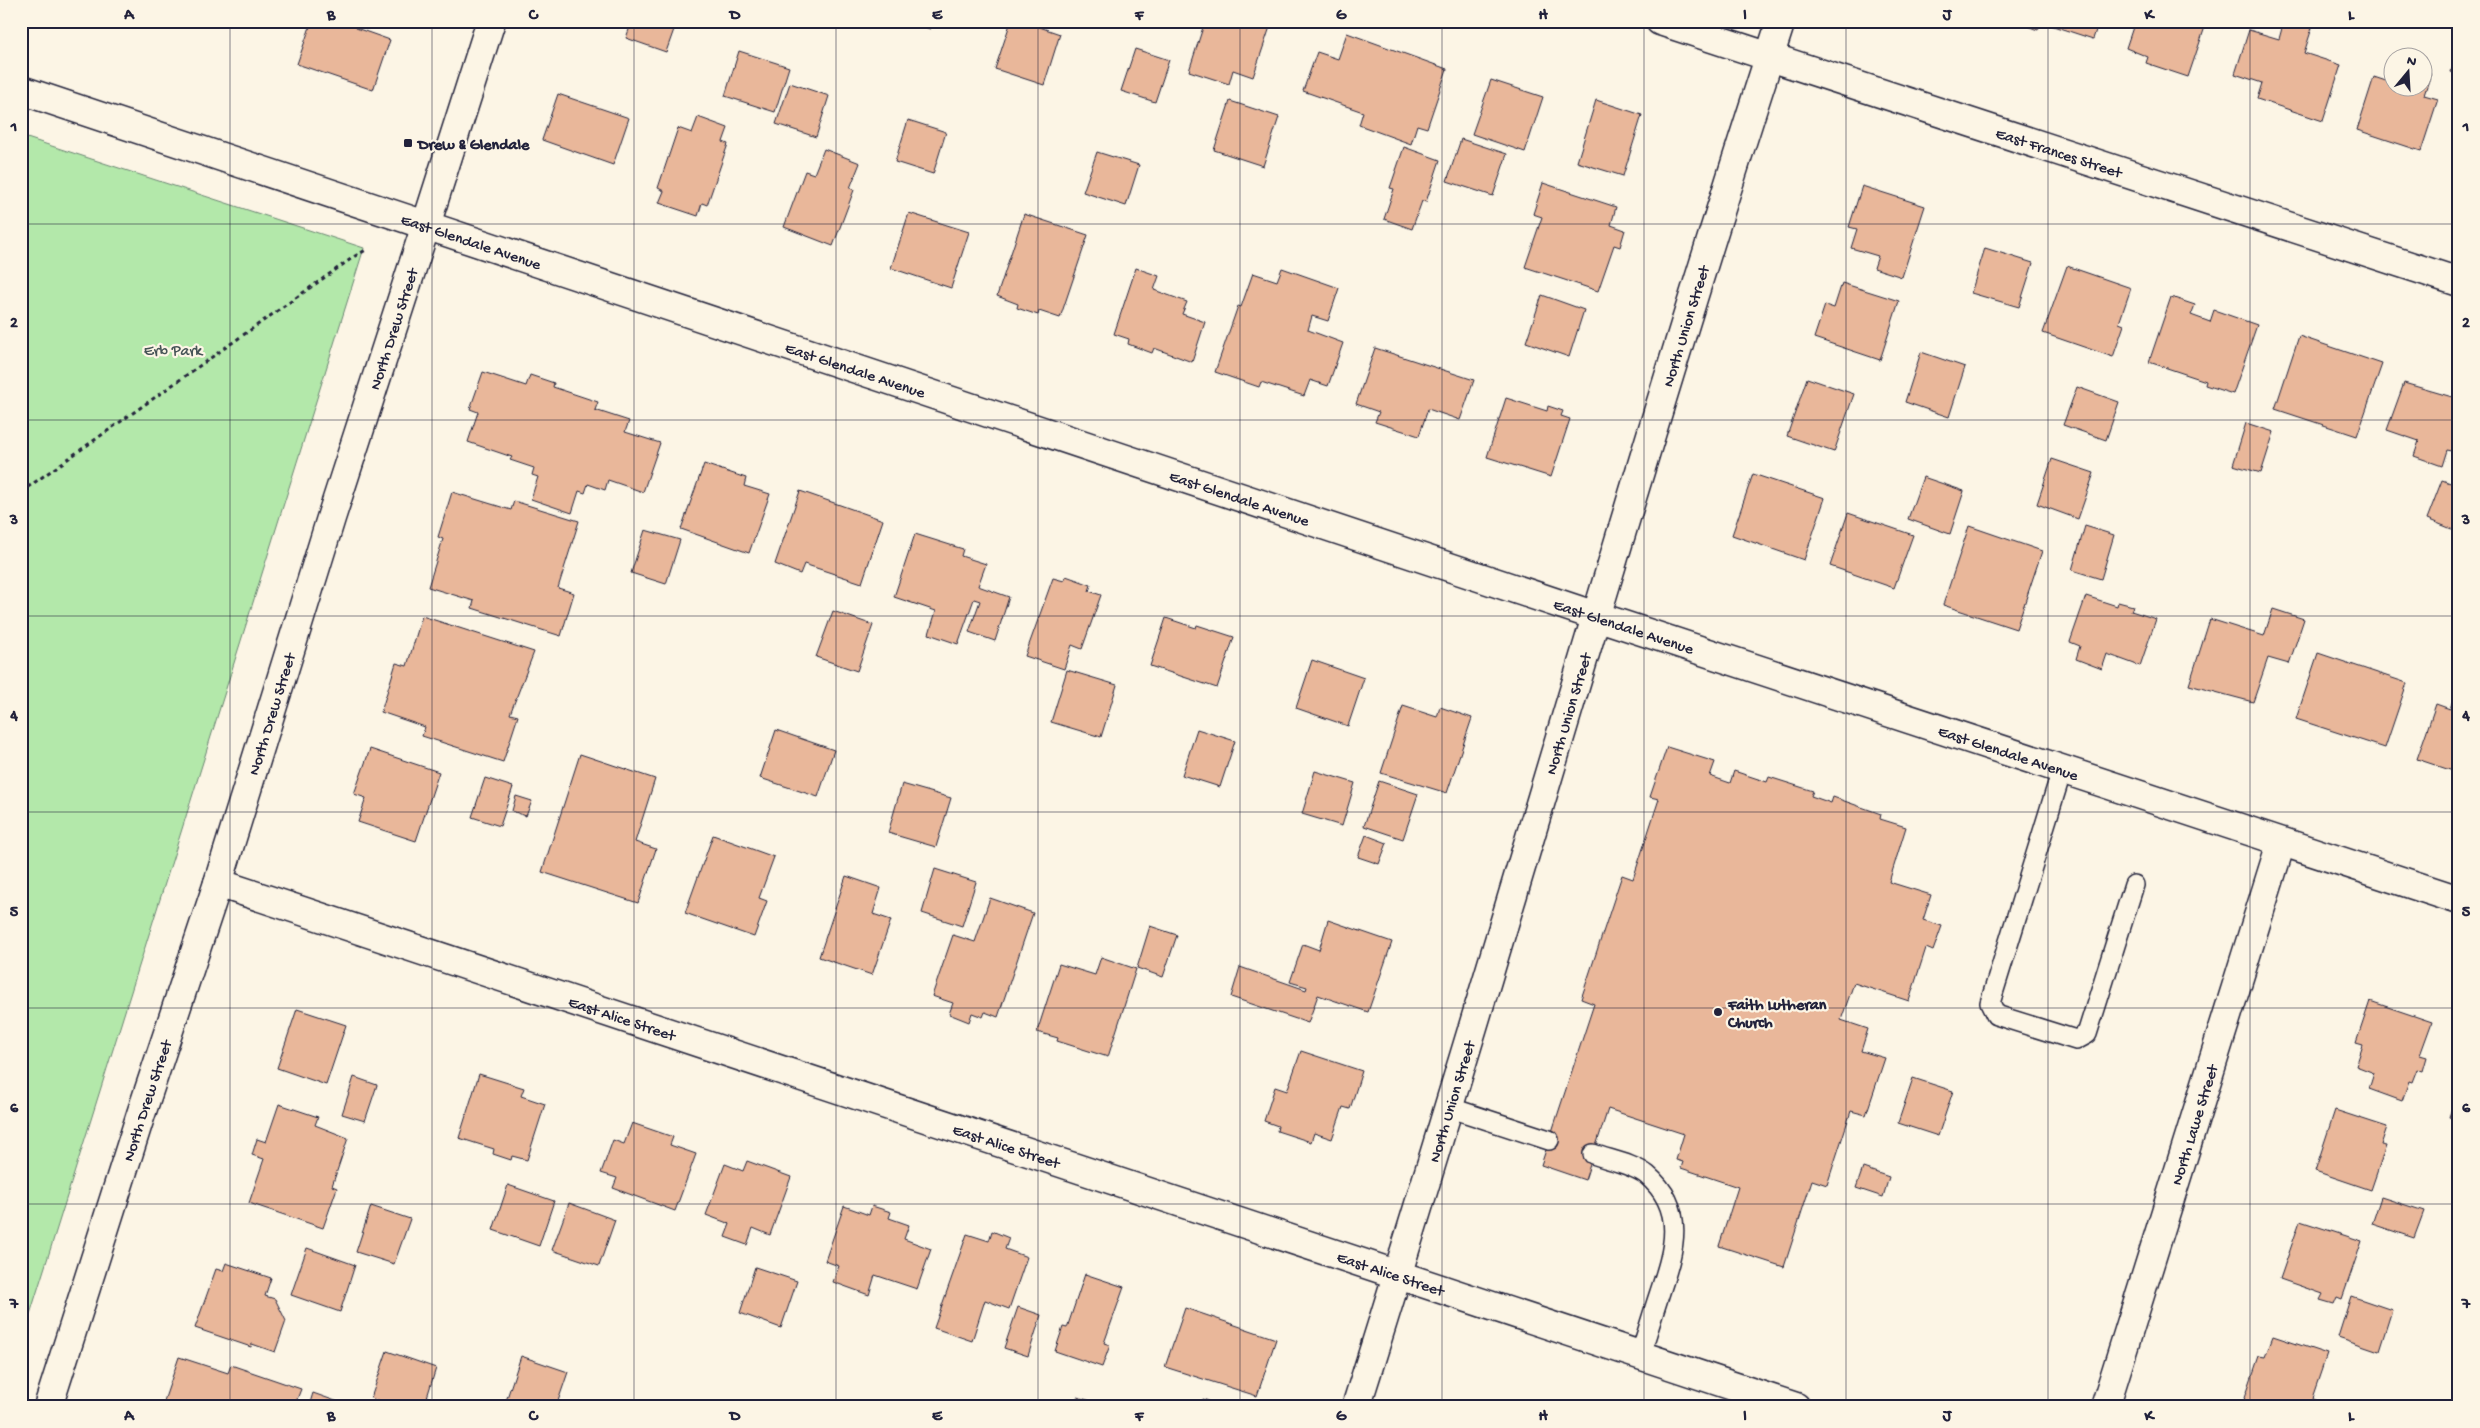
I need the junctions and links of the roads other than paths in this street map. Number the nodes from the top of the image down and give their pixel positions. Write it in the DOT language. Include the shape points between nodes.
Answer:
graph roads {
  1 [pos="491,21"];
  2 [pos="1660,21"];
  3 [pos="1781,21"];
  4 [pos="1770,57"];
  5 [pos="21,90"];
  6 [pos="426,225"];
  7 [pos="2459,282"];
  8 [pos="1596,616"];
  9 [pos="2062,770"];
  10 [pos="2281,843"];
  11 [pos="218,883"];
  12 [pos="2134,885"];
  13 [pos="2459,900"];
  14 [pos="1448,1107"];
  15 [pos="1549,1140"];
  16 [pos="1593,1154"];
  17 [pos="1398,1275"];
  18 [pos="1640,1355"];
  19 [pos="48,1407"];
  20 [pos="1356,1407"];
  21 [pos="1796,1407"];
  22 [pos="2105,1407"];
  1 -- 6 [label="street, North Drew Street"];
  2 -- 4 [label="street, East Frances Street"];
  3 -- 4 [label="street, North Union Street"];
  4 -- 7 [label="street, East Frances Street"];
  4 -- 8 [label="street, North Union Street"];
  5 -- 6 [label="street, East Glendale Avenue"];
  6 -- 8 [label="street, East Glendale Avenue"];
  6 -- 11 [label="street, North Drew Street"];
  8 -- 9 [label="street, East Glendale Avenue"];
  8 -- 14 [label="street, North Union Street"];
  9 -- 10 [label="street, East Glendale Avenue"];
  9 -- 12 [label="lane" via="1990,1003 1996,1015 2076,1040 2087,1034"];
  10 -- 13 [label="street, East Glendale Avenue"];
  10 -- 22 [label="street, North Lawe Street"];
  11 -- 17 [label="street, East Alice Street"];
  11 -- 19 [label="street, North Drew Street"];
  14 -- 15 [label="lane"];
  14 -- 17 [label="street, North Union Street"];
  16 -- 18 [label="lane" via="1645,1174 1659,1187 1673,1217 1675,1236 1672,1254"];
  17 -- 18 [label="street, East Alice Street"];
  17 -- 20 [label="street, North Union Street"];
  18 -- 21 [label="street, East Alice Street"];
}
